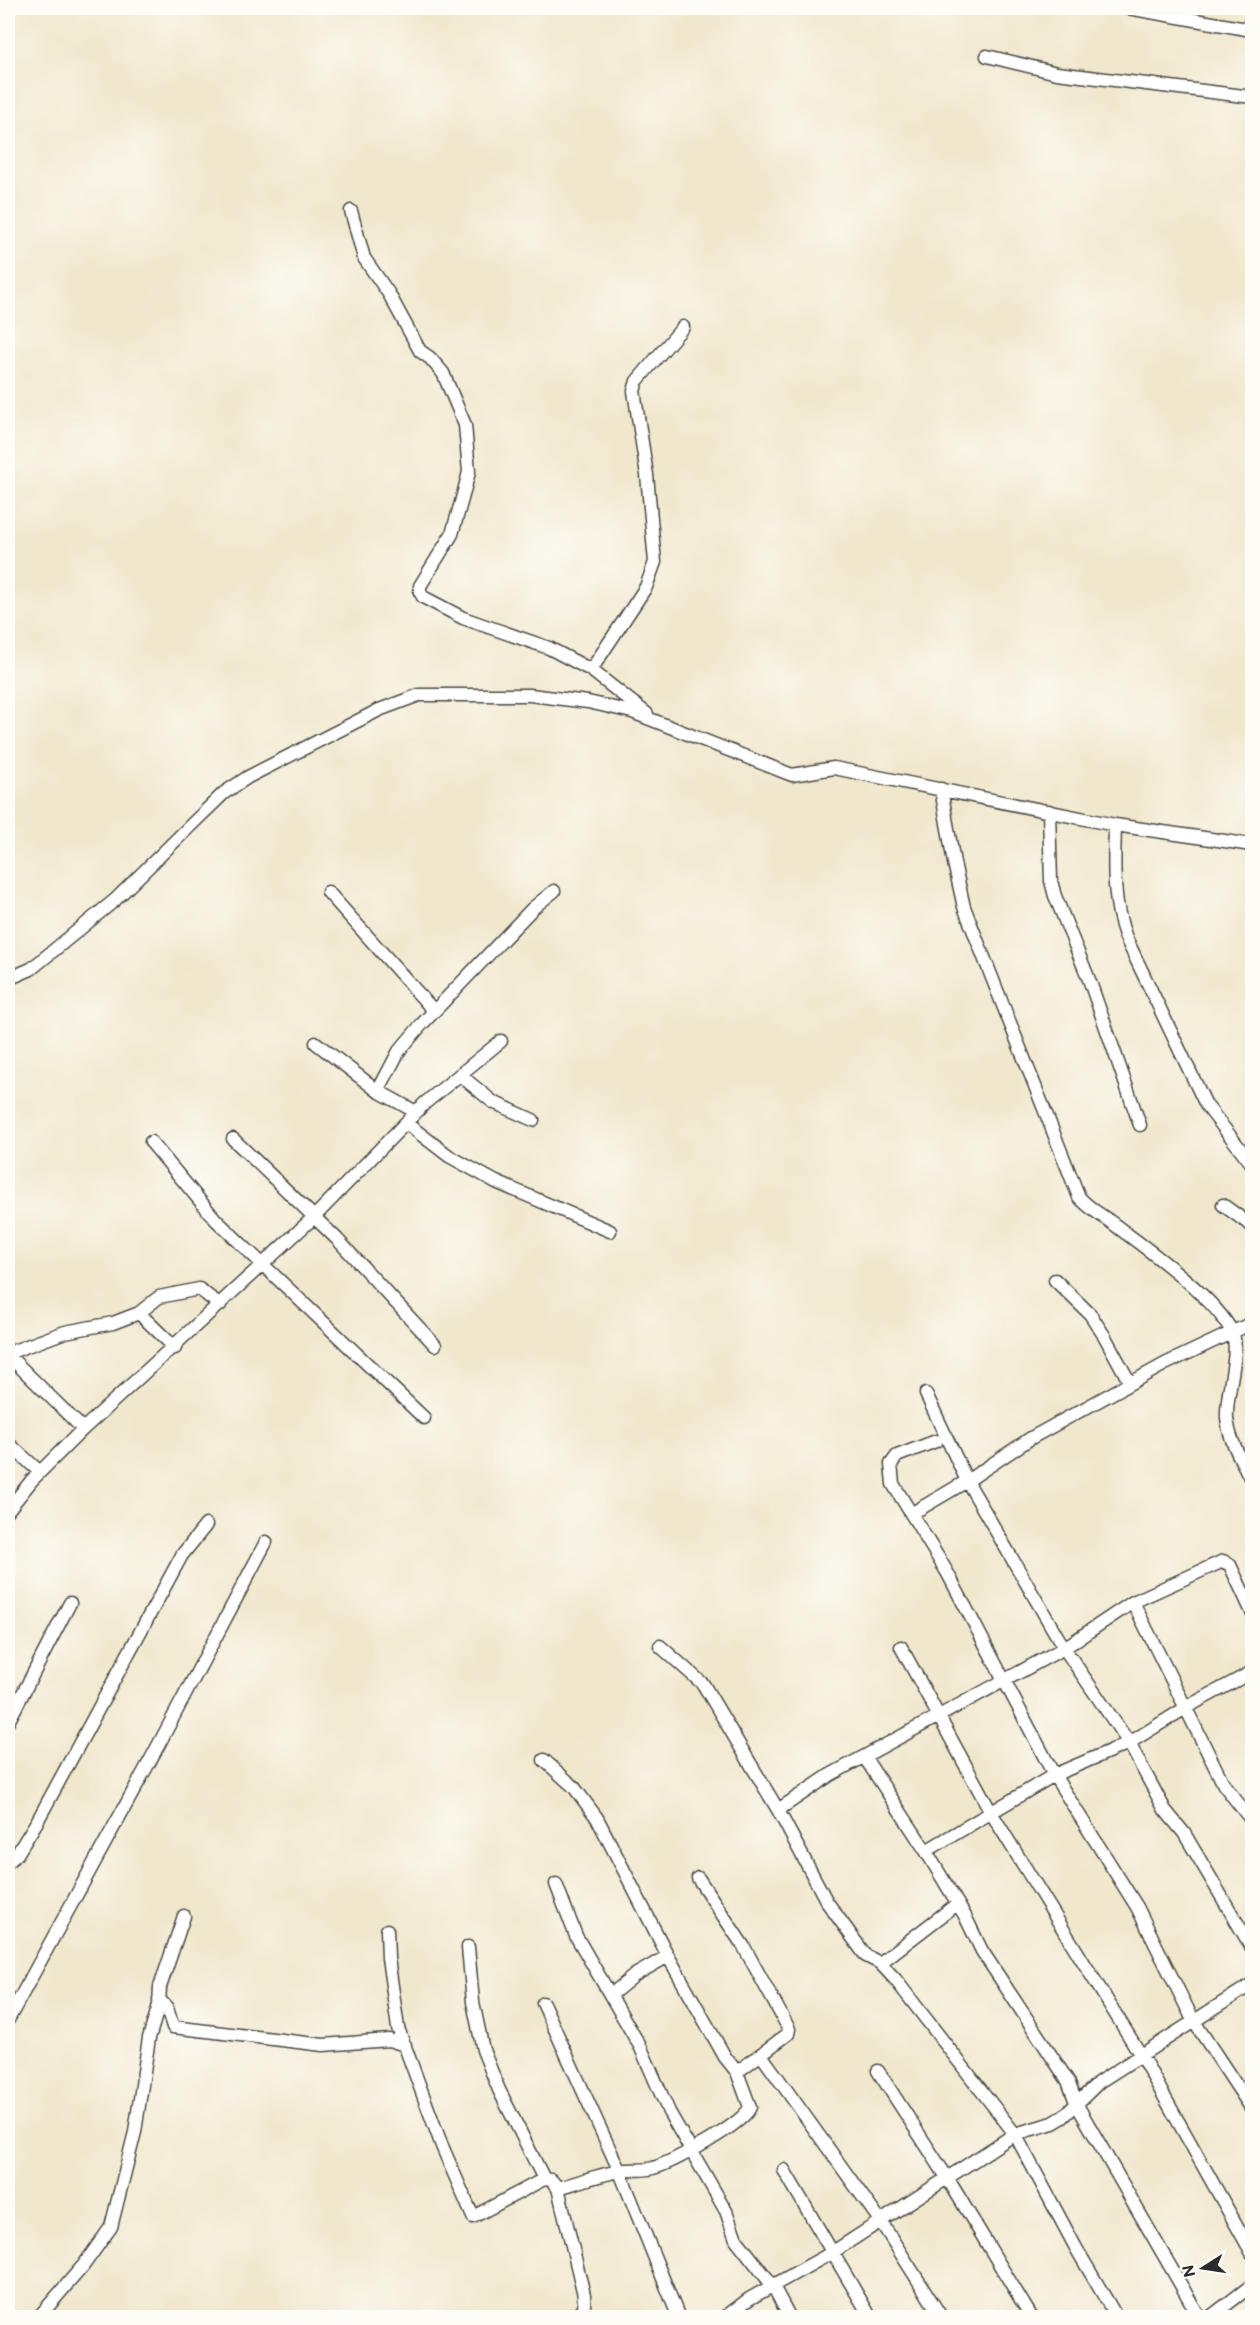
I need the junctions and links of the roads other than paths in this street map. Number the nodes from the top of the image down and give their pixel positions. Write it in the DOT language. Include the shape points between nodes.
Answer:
graph roads {
  1 [pos="1128,8"];
  2 [pos="1252,30"];
  3 [pos="987,56"];
  4 [pos="1252,97"];
  5 [pos="351,211"];
  6 [pos="683,327"];
  7 [pos="591,670"];
  8 [pos="656,722"];
  9 [pos="941,789"];
  10 [pos="1049,811"];
  11 [pos="1115,825"];
  12 [pos="1252,844"];
  13 [pos="554,891"];
  14 [pos="328,892"];
  15 [pos="8,979"];
  16 [pos="434,1011"];
  17 [pos="501,1041"];
  18 [pos="316,1043"];
  19 [pos="460,1075"];
  20 [pos="378,1091"];
  21 [pos="416,1112"];
  22 [pos="533,1120"];
  23 [pos="406,1123"];
  24 [pos="1140,1125"];
  25 [pos="233,1139"];
  26 [pos="151,1142"];
  27 [pos="1252,1164"];
  28 [pos="1223,1205"];
  29 [pos="312,1218"];
  30 [pos="1252,1226"];
  31 [pos="610,1231"];
  32 [pos="262,1266"];
  33 [pos="1056,1280"];
  34 [pos="220,1305"];
  35 [pos="139,1313"];
  36 [pos="1252,1323"];
  37 [pos="1233,1334"];
  38 [pos="435,1345"];
  39 [pos="175,1347"];
  40 [pos="8,1354"];
  41 [pos="1130,1383"];
  42 [pos="927,1394"];
  43 [pos="424,1419"];
  44 [pos="83,1429"];
  45 [pos="936,1441"];
  46 [pos="8,1443"];
  47 [pos="40,1472"];
  48 [pos="967,1481"];
  49 [pos="1252,1481"];
  50 [pos="8,1510"];
  51 [pos="911,1514"];
  52 [pos="206,1525"];
  53 [pos="266,1542"];
  54 [pos="1133,1602"];
  55 [pos="70,1603"];
  56 [pos="1252,1612"];
  57 [pos="660,1647"];
  58 [pos="902,1647"];
  59 [pos="1064,1648"];
  60 [pos="1252,1672"];
  61 [pos="1003,1679"];
  62 [pos="1187,1707"];
  63 [pos="939,1718"];
  64 [pos="8,1722"];
  65 [pos="1129,1743"];
  66 [pos="865,1758"];
  67 [pos="544,1760"];
  68 [pos="1054,1775"];
  69 [pos="778,1810"];
  70 [pos="992,1814"];
  71 [pos="1252,1821"];
  72 [pos="926,1851"];
  73 [pos="8,1862"];
  74 [pos="698,1878"];
  75 [pos="556,1884"];
  76 [pos="957,1904"];
  77 [pos="184,1916"];
  78 [pos="387,1930"];
  79 [pos="468,1947"];
  80 [pos="1252,1948"];
  81 [pos="668,1956"];
  82 [pos="880,1963"];
  83 [pos="1252,1984"];
  84 [pos="612,1994"];
  85 [pos="159,1999"];
  86 [pos="543,2003"];
  87 [pos="8,2020"];
  88 [pos="1193,2020"];
  89 [pos="405,2045"];
  90 [pos="762,2056"];
  91 [pos="1142,2057"];
  92 [pos="878,2071"];
  93 [pos="737,2072"];
  94 [pos="1077,2105"];
  95 [pos="1252,2109"];
  96 [pos="1015,2134"];
  97 [pos="692,2151"];
  98 [pos="784,2170"];
  99 [pos="620,2172"];
  100 [pos="544,2178"];
  101 [pos="948,2179"];
  102 [pos="558,2188"];
  103 [pos="881,2222"];
  104 [pos="833,2252"];
  105 [pos="1252,2253"];
  106 [pos="1252,2285"];
  107 [pos="772,2286"];
  108 [pos="726,2317"];
  109 [pos="38,2318"];
  110 [pos="577,2318"];
  111 [pos="679,2318"];
  112 [pos="790,2318"];
  113 [pos="871,2318"];
  114 [pos="942,2318"];
  115 [pos="1032,2318"];
  116 [pos="1117,2318"];
  117 [pos="1200,2318"];
  118 [pos="1209,2318"];
  1 -- 2 [label="street"];
  3 -- 4 [label="street" via="1057,73"];
  5 -- 7 [label="street" via="364,258 420,351 444,373 465,425 469,472 462,499 452,534 420,592 463,618 549,648"];
  6 -- 7 [label="street" via="637,381 634,391 655,562 646,587"];
  7 -- 8 [label="street"];
  8 -- 9 [label="street" via="792,775 834,768"];
  8 -- 15 [label="street" via="588,702 530,695 433,694 401,700 248,777 225,793 115,900 31,969"];
  9 -- 10 [label="street"];
  9 -- 37 [label="street" via="964,907 1079,1197 1198,1292"];
  10 -- 11 [label="street"];
  10 -- 24 [label="street" via="1055,896"];
  11 -- 12 [label="street"];
  11 -- 27 [label="street" via="1115,896 1126,938 1206,1105"];
  13 -- 16 [label="street" via="532,908"];
  14 -- 16 [label="street"];
  16 -- 20 [label="street" via="399,1051"];
  17 -- 19 [label="street"];
  18 -- 20 [label="street"];
  19 -- 21 [label="street"];
  19 -- 22 [label="street" via="493,1102"];
  20 -- 21 [label="street"];
  21 -- 23 [label="street"];
  23 -- 29 [label="street"];
  23 -- 31 [label="street" via="449,1156 496,1182"];
  25 -- 29 [label="street"];
  26 -- 32 [label="street" via="216,1220"];
  28 -- 30 [label="street"];
  29 -- 32 [label="street"];
  29 -- 38 [label="street" via="337,1239"];
  32 -- 34 [label="street"];
  32 -- 43 [label="street"];
  33 -- 41 [label="street" via="1090,1314"];
  34 -- 35 [label="street" via="204,1290 192,1290 155,1299"];
  34 -- 39 [label="street"];
  35 -- 39 [label="street"];
  35 -- 40 [label="street" via="65,1332"];
  36 -- 37 [label="street"];
  37 -- 41 [label="street"];
  37 -- 49 [label="street" via="1227,1419 1231,1440"];
  39 -- 44 [label="street"];
  40 -- 44 [label="street"];
  41 -- 48 [label="street" via="1031,1438"];
  42 -- 48 [label="street"];
  44 -- 47 [label="street"];
  45 -- 51 [label="street" via="897,1456 891,1464 893,1484"];
  46 -- 47 [label="street"];
  47 -- 50 [label="street"];
  48 -- 51 [label="street"];
  48 -- 59 [label="street"];
  51 -- 61 [label="street" via="947,1572"];
  52 -- 73 [label="street" via="182,1555 38,1820"];
  53 -- 87 [label="street"];
  54 -- 56 [label="street" via="1224,1561 1234,1570"];
  54 -- 59 [label="street"];
  54 -- 62 [label="street"];
  55 -- 64 [label="street"];
  57 -- 69 [label="street" via="703,1684"];
  58 -- 63 [label="street"];
  59 -- 61 [label="street"];
  59 -- 65 [label="street"];
  60 -- 62 [label="street"];
  61 -- 63 [label="street"];
  61 -- 68 [label="street"];
  62 -- 65 [label="street"];
  62 -- 71 [label="street" via="1224,1785"];
  63 -- 66 [label="street"];
  63 -- 70 [label="street"];
  65 -- 68 [label="street"];
  65 -- 80 [label="street" via="1165,1810 1184,1833"];
  66 -- 69 [label="street" via="830,1775"];
  66 -- 72 [label="street"];
  67 -- 81 [label="street" via="574,1787 597,1818"];
  68 -- 70 [label="street"];
  68 -- 88 [label="street" via="1137,1907"];
  69 -- 82 [label="street" via="827,1902 866,1956"];
  70 -- 72 [label="street"];
  70 -- 91 [label="street"];
  72 -- 76 [label="street"];
  74 -- 90 [label="street" via="744,1947 789,2029"];
  75 -- 84 [label="street" via="576,1936"];
  76 -- 82 [label="street"];
  76 -- 94 [label="street" via="982,1951 1068,2081"];
  77 -- 85 [label="street"];
  78 -- 89 [label="street" via="394,2009"];
  79 -- 100 [label="street" via="483,2050"];
  81 -- 84 [label="street"];
  81 -- 93 [label="street"];
  82 -- 96 [label="street" via="932,2024"];
  83 -- 88 [label="street"];
  84 -- 97 [label="street"];
  85 -- 89 [label="street" via="167,2008 173,2027 323,2045 388,2040"];
  85 -- 109 [label="street" via="135,2132 111,2227"];
  86 -- 99 [label="street"];
  88 -- 91 [label="street"];
  88 -- 95 [label="street"];
  89 -- 100 [label="street" via="473,2217"];
  90 -- 93 [label="street"];
  90 -- 103 [label="street"];
  91 -- 94 [label="street" via="1099,2082"];
  91 -- 105 [label="street"];
  92 -- 101 [label="street"];
  93 -- 97 [label="street" via="750,2102 749,2111"];
  94 -- 96 [label="street" via="1053,2123"];
  94 -- 117 [label="street"];
  96 -- 101 [label="street"];
  96 -- 116 [label="street"];
  97 -- 99 [label="street" via="655,2168"];
  97 -- 107 [label="street" via="726,2211 736,2240"];
  98 -- 104 [label="street"];
  99 -- 102 [label="street"];
  99 -- 111 [label="street"];
  100 -- 102 [label="street"];
  101 -- 103 [label="street"];
  101 -- 115 [label="street"];
  102 -- 110 [label="street" via="584,2295"];
  103 -- 104 [label="street"];
  103 -- 114 [label="street"];
  104 -- 107 [label="street"];
  104 -- 113 [label="street"];
  106 -- 118 [label="street"];
  107 -- 108 [label="street"];
  107 -- 112 [label="street"];
}
